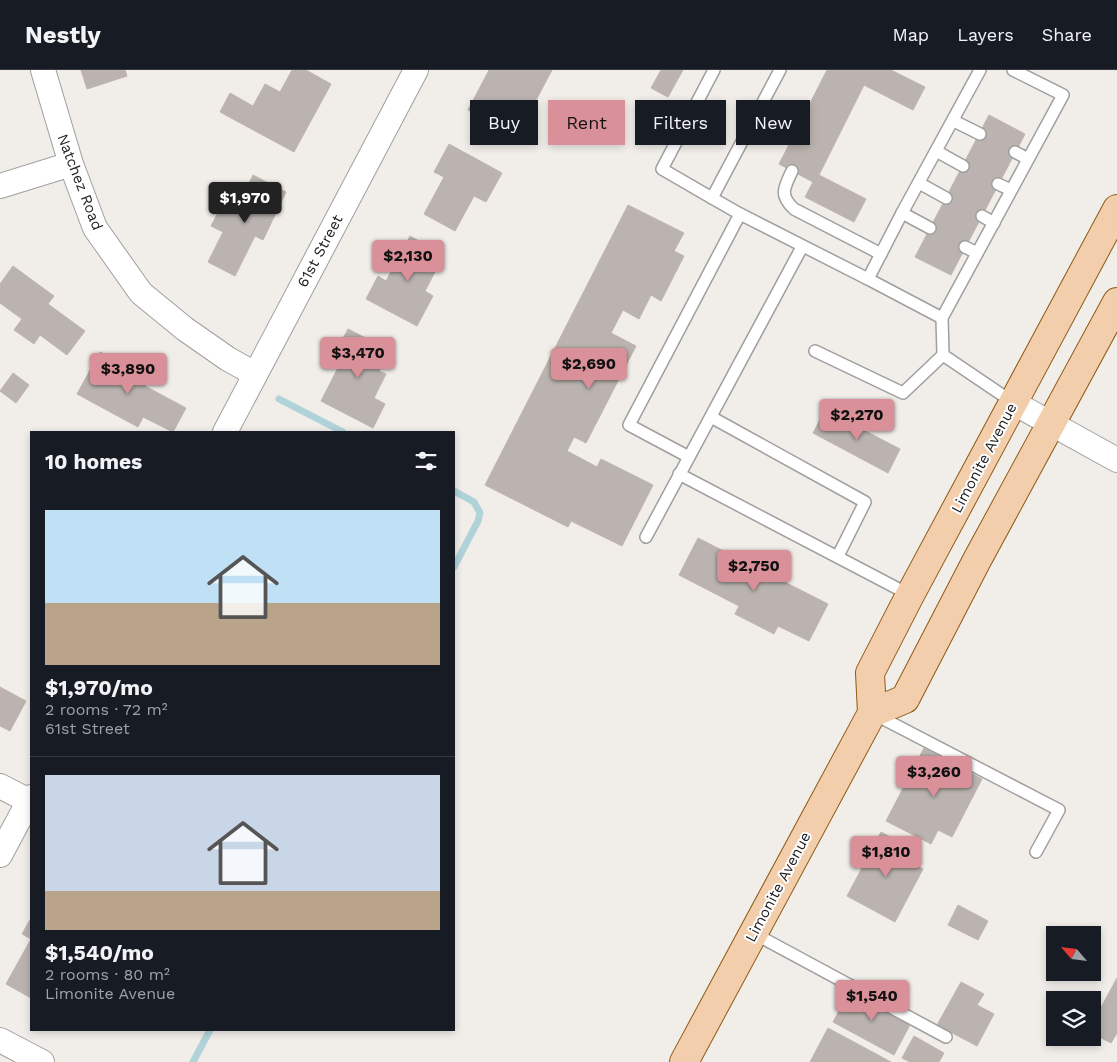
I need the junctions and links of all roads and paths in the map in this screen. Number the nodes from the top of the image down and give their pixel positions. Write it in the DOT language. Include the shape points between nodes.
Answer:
graph roads {
  1 [pos="43,70"];
  2 [pos="416,70"];
  3 [pos="714,70"];
  4 [pos="780,70"];
  5 [pos="980,70"];
  6 [pos="1013,70"];
  7 [pos="954,120"];
  8 [pos="980,134"];
  9 [pos="936,151"];
  10 [pos="1015,152"];
  11 [pos="1028,159"];
  12 [pos="71,164"];
  13 [pos="963,166"];
  14 [pos="792,171"];
  15 [pos="919,183"];
  16 [pos="998,184"];
  17 [pos="0,186"];
  18 [pos="1011,190"];
  19 [pos="712,198"];
  20 [pos="946,198"];
  21 [pos="1117,209"];
  22 [pos="902,213"];
  23 [pos="740,214"];
  24 [pos="982,216"];
  25 [pos="994,222"];
  26 [pos="930,228"];
  27 [pos="965,246"];
  28 [pos="802,247"];
  29 [pos="977,253"];
  30 [pos="881,254"];
  31 [pos="868,279"];
  32 [pos="1117,302"];
  33 [pos="942,318"];
  34 [pos="815,351"];
  35 [pos="943,355"];
  36 [pos="256,374"];
  37 [pos="1014,403"];
  38 [pos="711,417"];
  39 [pos="1052,424"];
  40 [pos="226,431"];
  41 [pos="689,457"];
  42 [pos="1117,460"];
  43 [pos="679,474"];
  44 [pos="646,537"];
  45 [pos="838,556"];
  46 [pos="910,595"];
  47 [pos="872,713"];
  48 [pos="0,786"];
  49 [pos="30,799"];
  50 [pos="1036,852"];
  51 [pos="0,855"];
  52 [pos="753,933"];
  53 [pos="946,1037"];
  54 [pos="0,1040"];
  55 [pos="42,1062"];
  56 [pos="684,1062"];
  1 -- 12 [label="street, Natchez Road"];
  2 -- 36 [label="street, 61st Street"];
  3 -- 19 [label="lane" via="662,169"];
  4 -- 19 [label="lane"];
  5 -- 7 [label="lane"];
  6 -- 11 [label="lane" via="1062,95"];
  7 -- 8 [label="lane"];
  7 -- 9 [label="lane"];
  9 -- 13 [label="lane"];
  9 -- 15 [label="lane"];
  10 -- 11 [label="lane"];
  11 -- 18 [label="lane"];
  12 -- 17 [label="street"];
  12 -- 36 [label="street, Natchez Road" via="95,228 141,293 185,329"];
  14 -- 30 [label="lane" via="784,189 786,201 794,209"];
  15 -- 20 [label="lane"];
  15 -- 22 [label="lane"];
  16 -- 18 [label="lane"];
  18 -- 25 [label="lane"];
  19 -- 23 [label="lane"];
  21 -- 37 [label="main road, Limonite Avenue"];
  22 -- 26 [label="lane"];
  22 -- 30 [label="lane"];
  23 -- 28 [label="lane"];
  23 -- 41 [label="lane" via="629,426"];
  24 -- 25 [label="lane"];
  25 -- 29 [label="lane"];
  27 -- 29 [label="lane"];
  28 -- 31 [label="lane"];
  28 -- 38 [label="lane"];
  29 -- 33 [label="lane"];
  30 -- 31 [label="lane"];
  31 -- 33 [label="lane"];
  32 -- 39 [label="main road"];
  33 -- 35 [label="lane"];
  34 -- 35 [label="lane" via="903,393"];
  35 -- 37 [label="lane"];
  36 -- 40 [label="street, 61st Street"];
  37 -- 39 [label="street"];
  37 -- 46 [label="main road, Limonite Avenue"];
  38 -- 41 [label="lane"];
  38 -- 45 [label="lane" via="865,502"];
  39 -- 42 [label="street"];
  39 -- 47 [label="main road" via="905,699"];
  41 -- 43 [label="lane"];
  43 -- 44 [label="lane"];
  43 -- 45 [label="lane"];
  45 -- 46 [label="lane"];
  46 -- 47 [label="main road, Limonite Avenue" via="870,673"];
  47 -- 50 [label="lane" via="1059,810"];
  47 -- 52 [label="main road, Limonite Avenue"];
  48 -- 49 [label="street"];
  49 -- 51 [label="street"];
  52 -- 53 [label="lane"];
  52 -- 56 [label="main road, Limonite Avenue"];
  54 -- 55 [label="street"];
}
